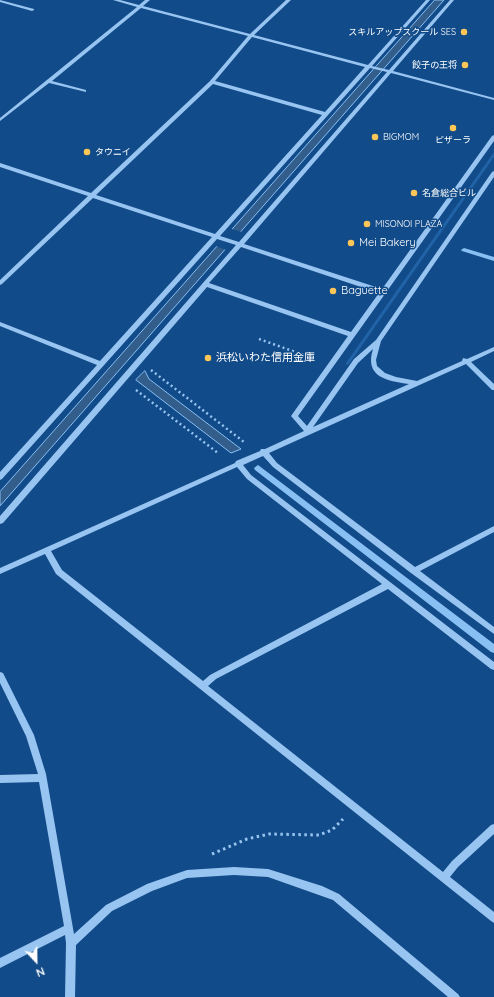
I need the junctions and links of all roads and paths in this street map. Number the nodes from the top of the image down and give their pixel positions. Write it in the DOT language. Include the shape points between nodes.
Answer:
graph roads {
  1 [pos="115,0"];
  2 [pos="148,0"];
  3 [pos="289,0"];
  4 [pos="428,0"];
  5 [pos="452,0"];
  6 [pos="0,1"];
  7 [pos="140,6"];
  8 [pos="32,10"];
  9 [pos="251,36"];
  10 [pos="371,67"];
  11 [pos="387,71"];
  12 [pos="48,81"];
  13 [pos="212,82"];
  14 [pos="84,91"];
  15 [pos="494,99"];
  16 [pos="326,114"];
  17 [pos="0,120"];
  18 [pos="494,137"];
  19 [pos="0,165"];
  20 [pos="494,173"];
  21 [pos="92,195"];
  22 [pos="216,236"];
  23 [pos="240,244"];
  24 [pos="0,283"];
  25 [pos="205,284"];
  26 [pos="383,292"];
  27 [pos="0,324"];
  28 [pos="353,335"];
  29 [pos="259,339"];
  30 [pos="378,341"];
  31 [pos="494,349"];
  32 [pos="316,359"];
  33 [pos="464,360"];
  34 [pos="137,362"];
  35 [pos="102,364"];
  36 [pos="121,382"];
  37 [pos="415,383"];
  38 [pos="494,388"];
  39 [pos="308,432"];
  40 [pos="244,442"];
  41 [pos="263,452"];
  42 [pos="218,453"];
  43 [pos="238,463"];
  44 [pos="0,477"];
  45 [pos="0,521"];
  46 [pos="494,529"];
  47 [pos="46,550"];
  48 [pos="0,571"];
  49 [pos="414,571"];
  50 [pos="388,584"];
  51 [pos="494,631"];
  52 [pos="494,667"];
  53 [pos="0,676"];
  54 [pos="203,686"];
  55 [pos="42,778"];
  56 [pos="0,779"];
  57 [pos="355,807"];
  58 [pos="494,828"];
  59 [pos="186,874"];
  60 [pos="444,878"];
  61 [pos="494,918"];
  62 [pos="68,929"];
  63 [pos="71,943"];
  64 [pos="0,963"];
  65 [pos="70,997"];
  66 [pos="455,997"];
  1 -- 7 [label="street"];
  2 -- 7 [label="street"];
  3 -- 9 [label="street"];
  4 -- 10 [label="street"];
  5 -- 11 [label="street"];
  6 -- 8 [label="street"];
  7 -- 9 [label="street"];
  7 -- 12 [label="street"];
  9 -- 10 [label="street"];
  9 -- 13 [label="street"];
  10 -- 11 [label="street"];
  10 -- 16 [label="street"];
  11 -- 15 [label="street"];
  11 -- 23 [label="street"];
  12 -- 14 [label="street"];
  12 -- 17 [label="street"];
  13 -- 16 [label="street"];
  13 -- 21 [label="street"];
  16 -- 22 [label="street"];
  18 -- 26 [label="street"];
  19 -- 21 [label="street"];
  20 -- 30 [label="street"];
  21 -- 22 [label="street"];
  21 -- 24 [label="street"];
  22 -- 23 [label="street"];
  22 -- 35 [label="street"];
  23 -- 25 [label="street"];
  23 -- 26 [label="street"];
  25 -- 28 [label="street"];
  25 -- 34 [label="street"];
  26 -- 28 [label="street"];
  27 -- 35 [label="street"];
  28 -- 39 [label="street" via="294,416"];
  29 -- 32 [label="path"];
  30 -- 37 [label="street" via="373,361 376,369 392,379"];
  30 -- 39 [label="street" via="356,362"];
  31 -- 33 [label="street"];
  33 -- 37 [label="street"];
  33 -- 38 [label="street"];
  34 -- 36 [label="street"];
  34 -- 40 [label="path" via="148,366"];
  35 -- 44 [label="street"];
  36 -- 42 [label="path" via="131,385"];
  36 -- 45 [label="street"];
  37 -- 39 [label="street"];
  39 -- 41 [label="street"];
  41 -- 43 [label="street"];
  41 -- 49 [label="street" via="275,465"];
  43 -- 47 [label="street"];
  43 -- 50 [label="street" via="250,477"];
  46 -- 49 [label="street"];
  47 -- 48 [label="street"];
  47 -- 54 [label="street" via="59,572"];
  49 -- 51 [label="street"];
  50 -- 52 [label="street"];
  50 -- 54 [label="street" via="213,677"];
  53 -- 55 [label="street" via="30,735"];
  54 -- 57 [label="street"];
  55 -- 56 [label="street"];
  55 -- 62 [label="street"];
  57 -- 59 [label="path" via="332,830 319,834 269,834 247,839 212,854"];
  57 -- 60 [label="street"];
  58 -- 60 [label="street" via="455,864"];
  59 -- 63 [label="street" via="150,887 109,908"];
  59 -- 66 [label="street" via="234,871 268,873 322,890 336,897"];
  60 -- 61 [label="street"];
  62 -- 63 [label="street"];
  62 -- 64 [label="street"];
  63 -- 65 [label="street"];
}
